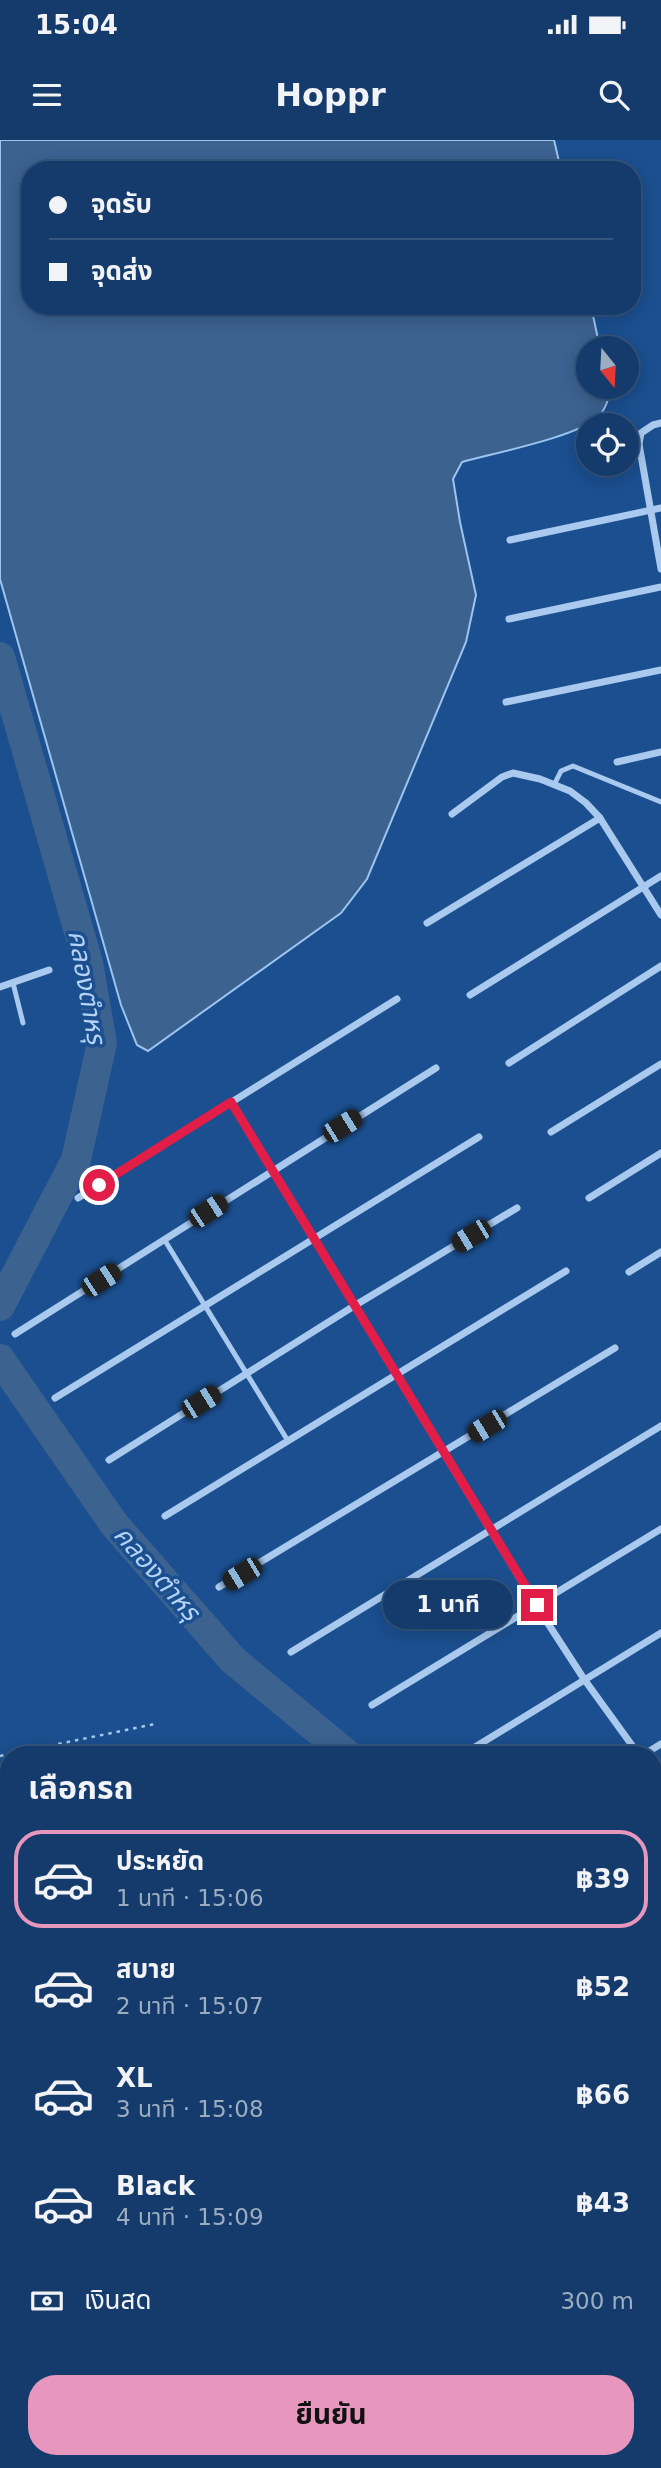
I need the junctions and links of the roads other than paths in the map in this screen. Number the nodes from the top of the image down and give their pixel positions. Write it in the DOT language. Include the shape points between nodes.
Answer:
graph roads {
  1 [pos="661,423"];
  2 [pos="661,508"];
  3 [pos="650,510"];
  4 [pos="510,540"];
  5 [pos="661,569"];
  6 [pos="661,587"];
  7 [pos="509,619"];
  8 [pos="661,670"];
  9 [pos="506,702"];
  10 [pos="661,752"];
  11 [pos="617,762"];
  12 [pos="554,785"];
  13 [pos="661,802"];
  14 [pos="452,814"];
  15 [pos="600,818"];
  16 [pos="661,876"];
  17 [pos="642,887"];
  18 [pos="661,915"];
  19 [pos="427,923"];
  20 [pos="661,966"];
  21 [pos="49,970"];
  22 [pos="13,982"];
  23 [pos="0,987"];
  24 [pos="470,995"];
  25 [pos="397,999"];
  26 [pos="23,1023"];
  27 [pos="509,1063"];
  28 [pos="661,1064"];
  29 [pos="436,1068"];
  30 [pos="231,1102"];
  31 [pos="551,1132"];
  32 [pos="479,1137"];
  33 [pos="661,1153"];
  34 [pos="272,1170"];
  35 [pos="78,1198"];
  36 [pos="589,1198"];
  37 [pos="517,1208"];
  38 [pos="313,1238"];
  39 [pos="164,1239"];
  40 [pos="661,1252"];
  41 [pos="566,1271"];
  42 [pos="629,1272"];
  43 [pos="204,1305"];
  44 [pos="354,1306"];
  45 [pos="15,1334"];
  46 [pos="615,1348"];
  47 [pos="246,1374"];
  48 [pos="397,1375"];
  49 [pos="55,1398"];
  50 [pos="661,1426"];
  51 [pos="288,1441"];
  52 [pos="444,1452"];
  53 [pos="110,1460"];
  54 [pos="165,1516"];
  55 [pos="661,1529"];
  56 [pos="491,1530"];
  57 [pos="219,1587"];
  58 [pos="537,1605"];
  59 [pos="661,1633"];
  60 [pos="290,1652"];
  61 [pos="584,1679"];
  62 [pos="372,1705"];
  63 [pos="476,1746"];
  64 [pos="634,1746"];
  1 -- 3 [label="street" via="646,429 639,439"];
  2 -- 3 [label="street"];
  3 -- 4 [label="street"];
  3 -- 5 [label="street"];
  6 -- 7 [label="street"];
  8 -- 9 [label="street"];
  10 -- 11 [label="street"];
  12 -- 13 [label="lane" via="561,771 573,766"];
  12 -- 14 [label="street" via="513,773"];
  12 -- 15 [label="street" via="570,791"];
  15 -- 17 [label="street"];
  15 -- 19 [label="street"];
  16 -- 17 [label="street"];
  17 -- 18 [label="street"];
  17 -- 24 [label="street"];
  20 -- 27 [label="street"];
  21 -- 22 [label="street"];
  22 -- 23 [label="street"];
  22 -- 26 [label="lane"];
  25 -- 30 [label="street"];
  28 -- 31 [label="street"];
  29 -- 34 [label="street"];
  30 -- 34 [label="street"];
  30 -- 35 [label="street"];
  32 -- 38 [label="street"];
  33 -- 36 [label="street"];
  34 -- 38 [label="street"];
  34 -- 39 [label="street"];
  37 -- 44 [label="street"];
  38 -- 43 [label="street"];
  38 -- 44 [label="street"];
  39 -- 43 [label="lane"];
  39 -- 45 [label="street"];
  40 -- 42 [label="street"];
  41 -- 48 [label="street"];
  43 -- 47 [label="lane"];
  43 -- 49 [label="street"];
  44 -- 47 [label="street"];
  44 -- 48 [label="street"];
  46 -- 52 [label="street"];
  47 -- 51 [label="lane"];
  47 -- 53 [label="street"];
  48 -- 51 [label="street"];
  48 -- 52 [label="street"];
  50 -- 56 [label="street"];
  51 -- 54 [label="street"];
  52 -- 56 [label="street"];
  52 -- 57 [label="street"];
  55 -- 58 [label="street"];
  56 -- 58 [label="street"];
  56 -- 60 [label="street"];
  58 -- 61 [label="street"];
  58 -- 62 [label="street"];
  59 -- 61 [label="street"];
  61 -- 63 [label="street"];
  61 -- 64 [label="street"];
}
